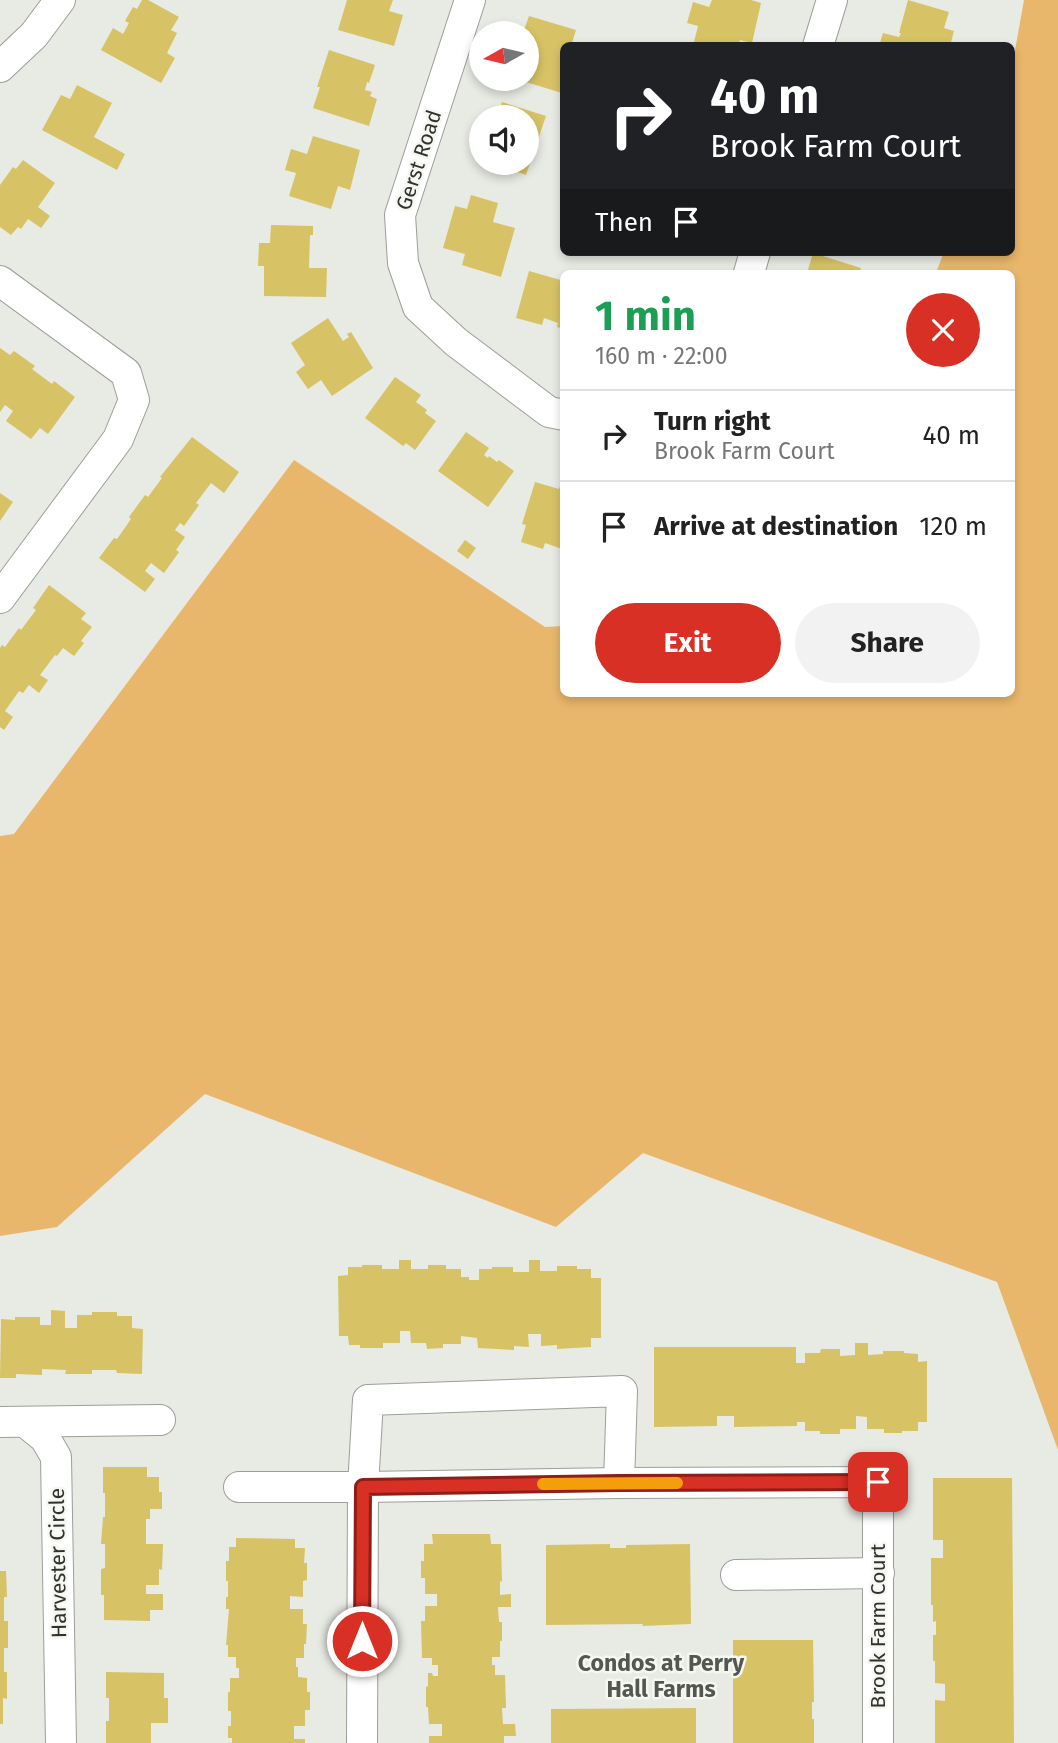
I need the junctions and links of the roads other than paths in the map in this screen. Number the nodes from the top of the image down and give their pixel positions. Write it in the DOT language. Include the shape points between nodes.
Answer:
graph roads {
  1 [pos="60,0"];
  2 [pos="470,0"];
  3 [pos="832,0"];
  4 [pos="819,42"];
  5 [pos="0,67"];
  6 [pos="0,281"];
  7 [pos="560,414"];
  8 [pos="0,598"];
  9 [pos="160,1420"];
  10 [pos="13,1422"];
  11 [pos="619,1483"];
  12 [pos="239,1487"];
  13 [pos="363,1487"];
  14 [pos="879,1573"];
  15 [pos="736,1575"];
  16 [pos="61,1743"];
  17 [pos="362,1743"];
  18 [pos="878,1743"];
  1 -- 5 [label="street" via="34,35"];
  2 -- 7 [label="street, Gerst Road" via="400,215 403,262 418,307 456,342 549,412"];
  3 -- 4 [label="street"];
  6 -- 8 [label="street" via="126,373 134,400 118,439"];
  9 -- 10 [label="street"];
  10 -- 16 [label="street, Harvester Circle" via="46,1438 56,1457"];
  11 -- 13 [label="street, Brook Farm Court"];
  11 -- 13 [label="street" via="622,1391 368,1399"];
  11 -- 14 [label="street, Brook Farm Court" via="878,1482"];
  12 -- 13 [label="street, Brook Farm Court"];
  13 -- 17 [label="street"];
  14 -- 15 [label="street"];
  14 -- 18 [label="street, Brook Farm Court"];
}
